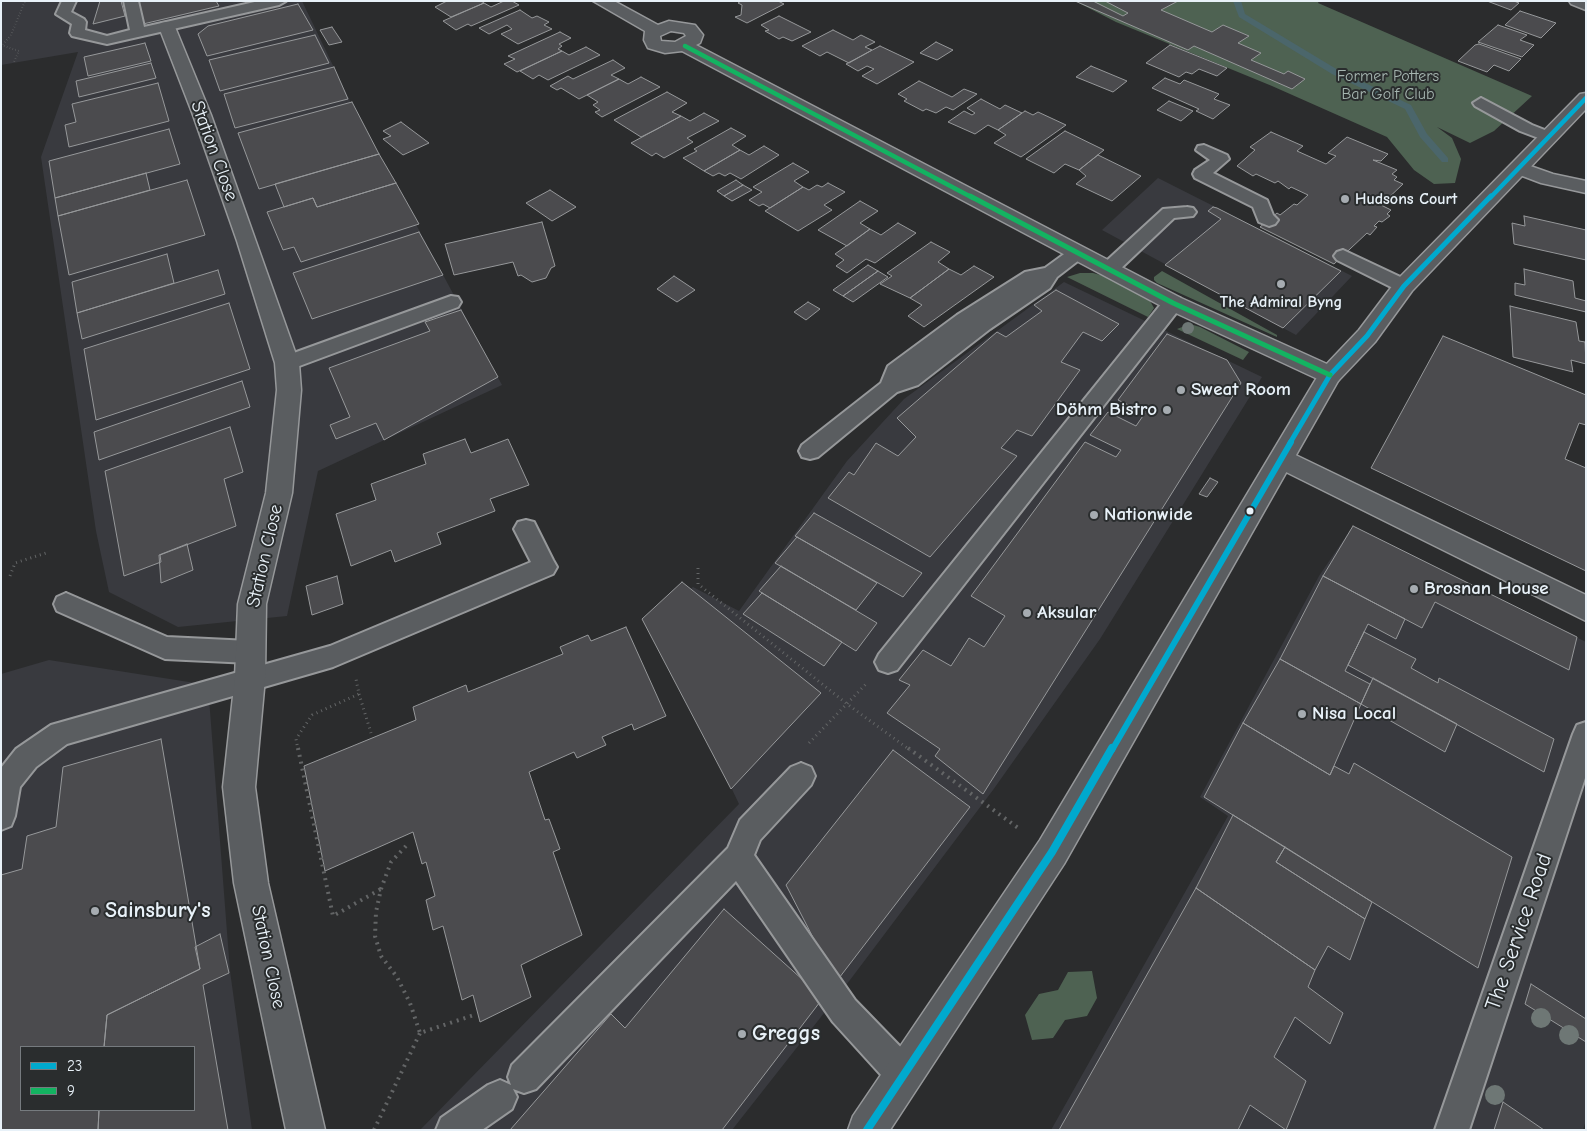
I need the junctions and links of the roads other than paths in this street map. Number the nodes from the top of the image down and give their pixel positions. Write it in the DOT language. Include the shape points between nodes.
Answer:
graph roads {
  1 [pos="69,1"];
  2 [pos="131,1"];
  3 [pos="279,1"];
  4 [pos="601,1"];
  5 [pos="1577,1"];
  6 [pos="1586,5"];
  7 [pos="168,27"];
  8 [pos="138,33"];
  9 [pos="1586,98"];
  10 [pos="1481,103"];
  11 [pos="1549,137"];
  12 [pos="1204,150"];
  13 [pos="1519,168"];
  14 [pos="1586,187"];
  15 [pos="1187,212"];
  16 [pos="1269,220"];
  17 [pos="1077,253"];
  18 [pos="1343,256"];
  19 [pos="1109,269"];
  20 [pos="1404,286"];
  21 [pos="451,302"];
  22 [pos="1173,303"];
  23 [pos="287,363"];
  24 [pos="1330,376"];
  25 [pos="810,451"];
  26 [pos="1283,459"];
  27 [pos="526,529"];
  28 [pos="66,604"];
  29 [pos="1586,610"];
  30 [pos="888,662"];
  31 [pos="250,665"];
  32 [pos="1586,734"];
  33 [pos="801,776"];
  34 [pos="1,816"];
  35 [pos="738,858"];
  36 [pos="904,1074"];
  37 [pos="306,1130"];
  38 [pos="453,1130"];
  39 [pos="867,1130"];
  40 [pos="1452,1130"];
  1 -- 8 [label="lane" via="63,14 79,22 77,34 107,40"];
  2 -- 8 [label="lane"];
  3 -- 7 [label="lane"];
  4 -- 17 [label="street" via="656,30 669,26 689,28 695,35 685,46"];
  5 -- 6 [label="street"];
  7 -- 8 [label="lane"];
  7 -- 23 [label="street, Station Close" via="244,232"];
  9 -- 11 [label="street"];
  10 -- 11 [label="lane"];
  11 -- 13 [label="street"];
  12 -- 16 [label="lane" via="1221,159 1201,174 1261,204 1265,218"];
  13 -- 14 [label="street" via="1548,179"];
  13 -- 20 [label="street"];
  15 -- 19 [label="lane" via="1169,214"];
  17 -- 19 [label="street"];
  17 -- 25 [label="lane" via="1050,272 1044,284 983,324 911,380 890,387"];
  18 -- 20 [label="lane"];
  19 -- 22 [label="street"];
  20 -- 24 [label="street"];
  21 -- 23 [label="lane"];
  22 -- 24 [label="street"];
  22 -- 30 [label="lane"];
  23 -- 31 [label="street, Station Close" via="289,390 280,493 252,604"];
  24 -- 26 [label="street"];
  26 -- 29 [label="street"];
  26 -- 36 [label="street" via="1052,852"];
  27 -- 31 [label="lane" via="545,567 333,656"];
  28 -- 31 [label="lane" via="165,648"];
  31 -- 34 [label="lane" via="60,734 26,758 7,782"];
  31 -- 37 [label="street, Station Close" via="239,786 241,806 251,882"];
  32 -- 40 [label="lane, The Service Road"];
  33 -- 35 [label="lane" via="750,830"];
  35 -- 36 [label="lane" via="844,1011"];
  35 -- 38 [label="lane" via="512,1087"];
  36 -- 39 [label="street"];
}
